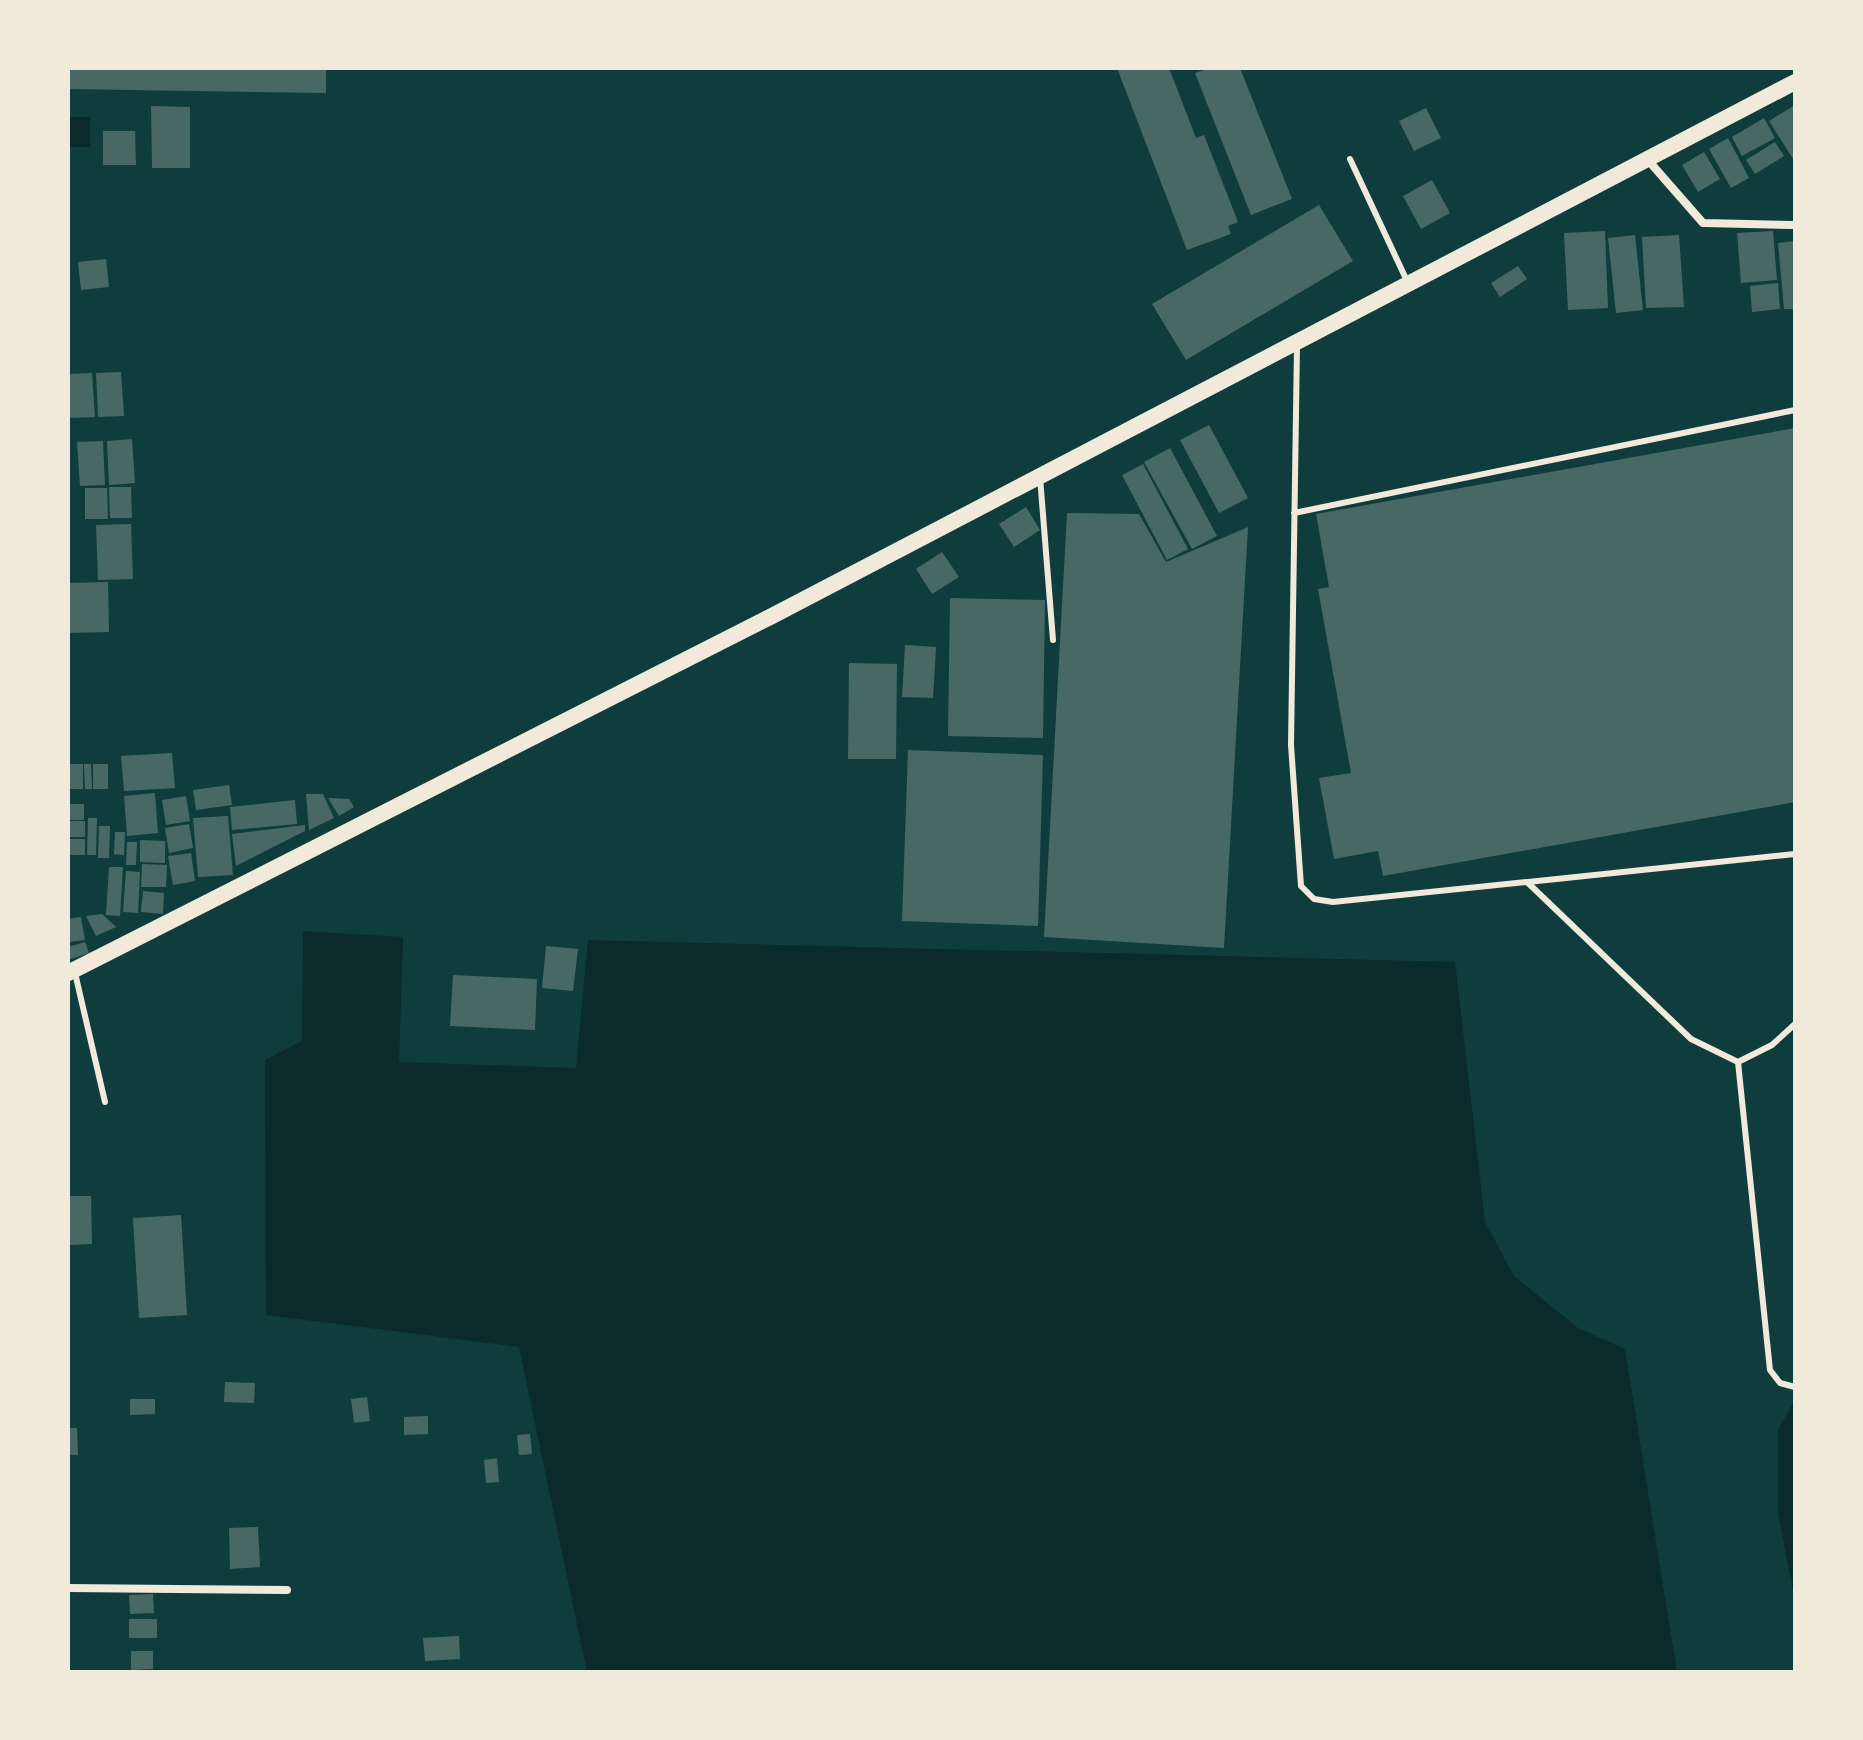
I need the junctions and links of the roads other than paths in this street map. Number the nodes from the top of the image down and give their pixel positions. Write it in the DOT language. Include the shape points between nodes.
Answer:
graph roads {
  1 [pos="1795,82"];
  2 [pos="1350,159"];
  3 [pos="1647,159"];
  4 [pos="1795,225"];
  5 [pos="1408,285"];
  6 [pos="1297,343"];
  7 [pos="1795,410"];
  8 [pos="1040,475"];
  9 [pos="1294,513"];
  10 [pos="1053,640"];
  11 [pos="1795,854"];
  12 [pos="1527,882"];
  13 [pos="71,971"];
  14 [pos="1795,1024"];
  15 [pos="1738,1062"];
  16 [pos="105,1102"];
  17 [pos="1795,1387"];
  18 [pos="68,1588"];
  19 [pos="287,1590"];
  1 -- 3 [label="main road"];
  2 -- 5 [label="lane"];
  3 -- 4 [label="street" via="1703,223"];
  3 -- 5 [label="main road"];
  5 -- 6 [label="main road"];
  6 -- 8 [label="main road"];
  6 -- 9 [label="lane"];
  7 -- 9 [label="lane"];
  8 -- 10 [label="lane"];
  8 -- 13 [label="main road"];
  9 -- 12 [label="lane" via="1291,745 1301,886 1314,899 1333,902"];
  11 -- 12 [label="lane"];
  12 -- 15 [label="lane" via="1691,1039"];
  13 -- 16 [label="lane"];
  14 -- 15 [label="lane" via="1772,1045"];
  15 -- 17 [label="lane" via="1770,1370 1780,1383"];
  18 -- 19 [label="street"];
}
